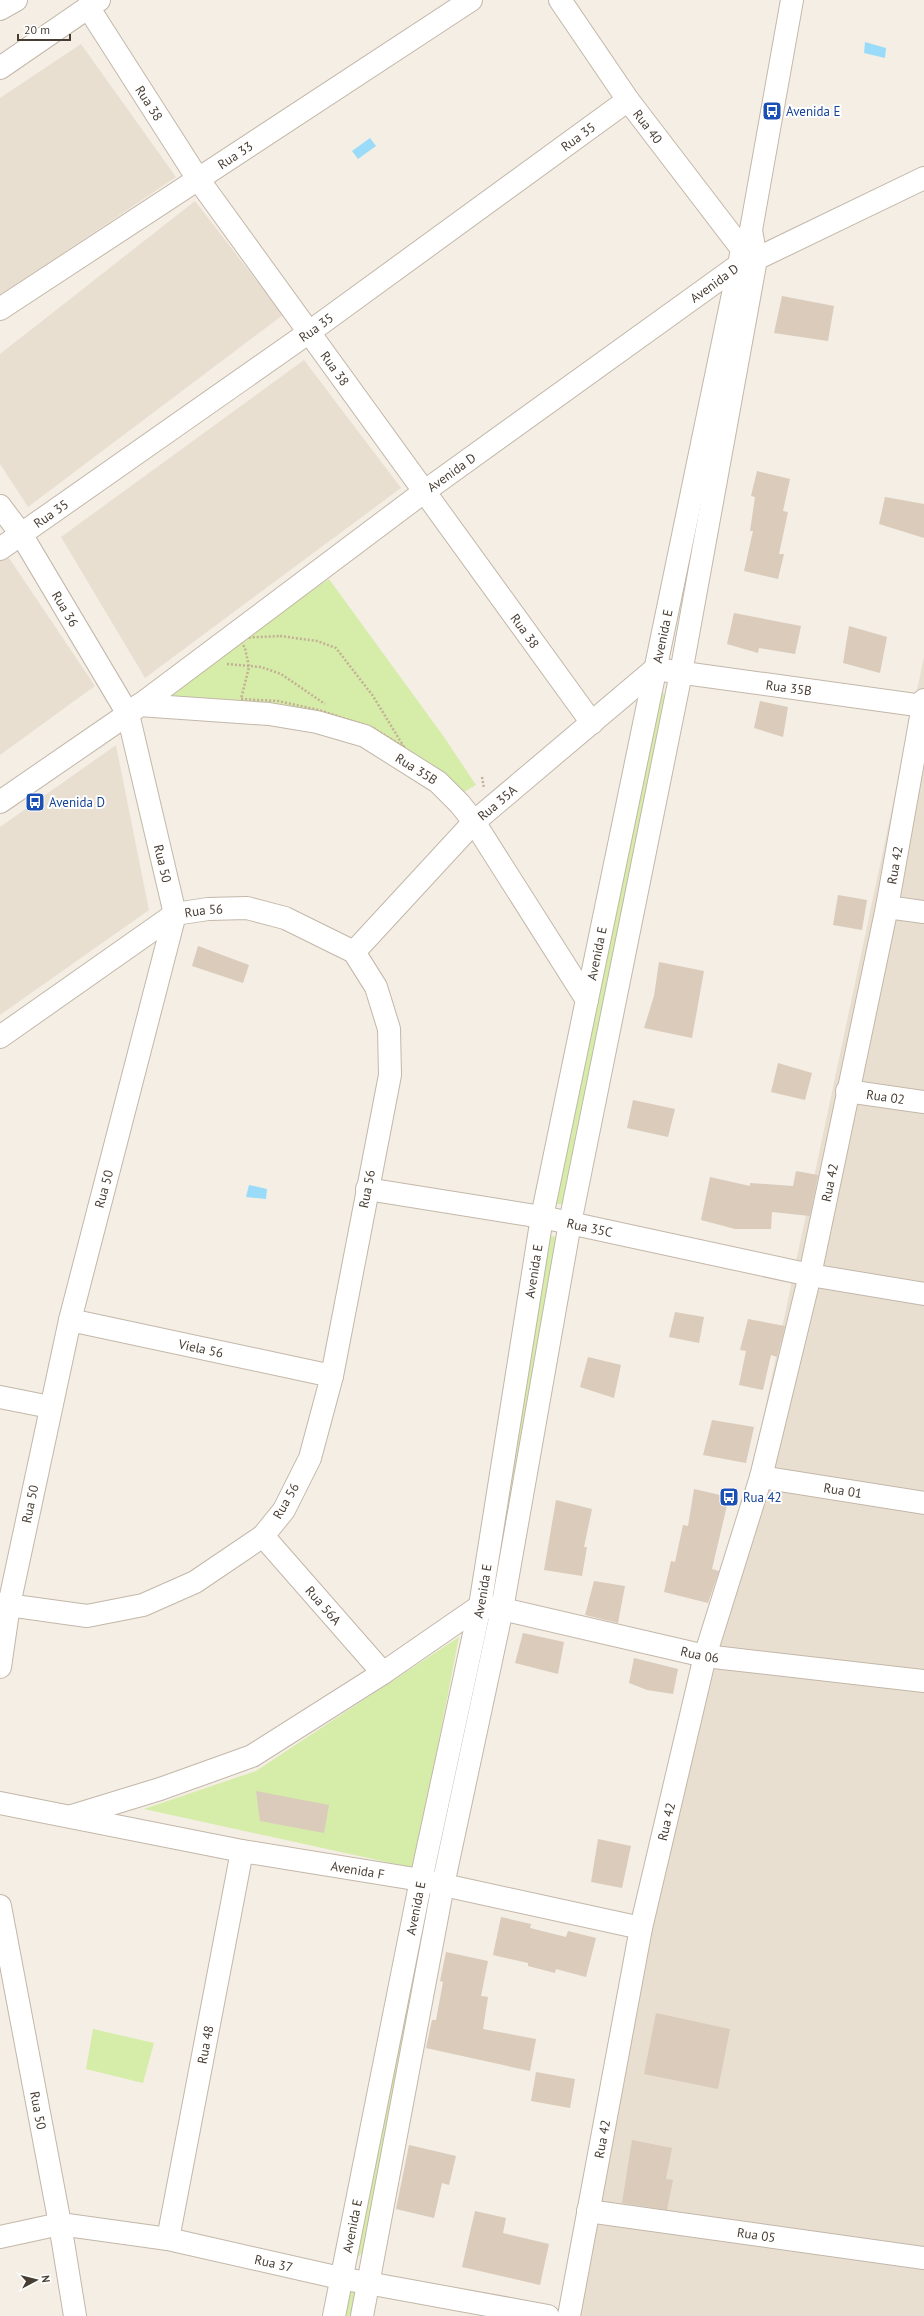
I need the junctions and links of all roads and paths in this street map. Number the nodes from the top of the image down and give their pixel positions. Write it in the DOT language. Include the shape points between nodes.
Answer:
graph roads {
  1 [pos="16,0"];
  2 [pos="471,0"];
  3 [pos="560,0"];
  4 [pos="792,0"];
  5 [pos="93,3"];
  6 [pos="443,7"];
  7 [pos="0,9"];
  8 [pos="0,68"];
  9 [pos="628,100"];
  10 [pos="924,178"];
  11 [pos="198,179"];
  12 [pos="747,251"];
  13 [pos="0,309"];
  14 [pos="308,333"];
  15 [pos="720,400"];
  16 [pos="424,491"];
  17 [pos="0,506"];
  18 [pos="22,534"];
  19 [pos="0,549"];
  20 [pos="224,664"];
  21 [pos="248,665"];
  22 [pos="655,669"];
  23 [pos="681,673"];
  24 [pos="924,704"];
  25 [pos="328,706"];
  26 [pos="133,709"];
  27 [pos="331,710"];
  28 [pos="592,723"];
  29 [pos="0,802"];
  30 [pos="474,822"];
  31 [pos="887,907"];
  32 [pos="924,912"];
  33 [pos="176,914"];
  34 [pos="354,952"];
  35 [pos="587,1000"];
  36 [pos="0,1036"];
  37 [pos="847,1091"];
  38 [pos="924,1102"];
  39 [pos="367,1189"];
  40 [pos="542,1218"];
  41 [pos="570,1223"];
  42 [pos="810,1275"];
  43 [pos="924,1294"];
  44 [pos="70,1320"];
  45 [pos="332,1376"];
  46 [pos="0,1397"];
  47 [pos="50,1406"];
  48 [pos="761,1477"];
  49 [pos="924,1503"];
  50 [pos="263,1536"];
  51 [pos="5,1605"];
  52 [pos="480,1606"];
  53 [pos="502,1609"];
  54 [pos="705,1656"];
  55 [pos="0,1667"];
  56 [pos="383,1673"];
  57 [pos="924,1681"];
  58 [pos="0,1803"];
  59 [pos="72,1816"];
  60 [pos="242,1851"];
  61 [pos="421,1880"];
  62 [pos="443,1885"];
  63 [pos="0,1906"];
  64 [pos="641,1928"];
  65 [pos="588,2211"];
  66 [pos="60,2224"];
  67 [pos="0,2237"];
  68 [pos="168,2239"];
  69 [pos="924,2258"];
  70 [pos="340,2278"];
  71 [pos="368,2284"];
  72 [pos="75,2316"];
  73 [pos="334,2316"];
  74 [pos="362,2316"];
  75 [pos="548,2316"];
  76 [pos="569,2316"];
  1 -- 7 [label="street"];
  2 -- 6 [label="street, Rua 33"];
  3 -- 9 [label="street, Rua 40"];
  4 -- 12 [label="street, Avenida E"];
  5 -- 8 [label="street"];
  5 -- 11 [label="street, Rua 38"];
  6 -- 11 [label="street, Rua 33"];
  9 -- 12 [label="street, Rua 40"];
  9 -- 14 [label="street, Rua 35"];
  10 -- 12 [label="street, Avenida D"];
  11 -- 13 [label="street, Rua 33"];
  11 -- 14 [label="street, Rua 38"];
  12 -- 15 [label="street, Avenida E"];
  12 -- 16 [label="street, Avenida D"];
  14 -- 16 [label="street, Rua 38"];
  14 -- 18 [label="street, Rua 35"];
  15 -- 22 [label="street, Avenida E"];
  15 -- 23 [label="street, Avenida E"];
  16 -- 26 [label="street, Avenida D"];
  16 -- 28 [label="street, Rua 38"];
  17 -- 18 [label="street, Rua 36"];
  18 -- 19 [label="street, Rua 35"];
  18 -- 26 [label="street, Rua 36"];
  20 -- 21 [label="path"];
  21 -- 25 [label="path" via="281,674"];
  21 -- 27 [label="path" via="245,648 239,638 291,637 336,648 373,696 404,747 382,732 341,719"];
  22 -- 23 [label="street, Rua 35B"];
  22 -- 28 [label="street, Rua 35A"];
  22 -- 35 [label="street, Avenida E"];
  23 -- 24 [label="street, Rua 35B"];
  23 -- 41 [label="street, Avenida E"];
  24 -- 31 [label="street, Rua 42"];
  26 -- 29 [label="street, Avenida D"];
  26 -- 30 [label="street, Rua 35B" via="269,714 317,722 365,736 438,782"];
  26 -- 33 [label="street, Rua 50"];
  28 -- 30 [label="street, Rua 35A"];
  30 -- 34 [label="street, Rua 35A"];
  30 -- 35 [label="street, Rua 35B"];
  31 -- 32 [label="street"];
  31 -- 37 [label="street, Rua 42"];
  33 -- 34 [label="street, Rua 56" via="208,909 247,908 286,918"];
  33 -- 36 [label="street, Rua 56"];
  33 -- 44 [label="street, Rua 50"];
  34 -- 39 [label="street, Rua 56" via="376,987 389,1029 390,1075"];
  35 -- 40 [label="street, Avenida E"];
  37 -- 38 [label="street, Rua 02"];
  37 -- 42 [label="street, Rua 42"];
  39 -- 40 [label="street, Rua 35C"];
  39 -- 45 [label="street, Rua 56"];
  40 -- 41 [label="street, Rua 35C"];
  40 -- 52 [label="street, Avenida E"];
  41 -- 42 [label="street, Rua 35C"];
  41 -- 53 [label="street, Avenida E"];
  42 -- 43 [label="street, Rua 35C"];
  42 -- 48 [label="street, Rua 42"];
  44 -- 45 [label="street, Viela 56"];
  44 -- 47 [label="street, Rua 50"];
  45 -- 50 [label="street, Rua 56" via="310,1458 284,1510"];
  46 -- 47 [label="street"];
  47 -- 51 [label="street, Rua 50"];
  48 -- 49 [label="street, Rua 01"];
  48 -- 54 [label="street, Rua 42"];
  50 -- 51 [label="street, Rua 56" via="195,1582 143,1605 86,1616"];
  50 -- 56 [label="street, Rua 56A"];
  51 -- 55 [label="street, Rua 50"];
  52 -- 53 [label="street, Rua 06"];
  52 -- 56 [label="street, Avenida F"];
  52 -- 61 [label="street, Avenida E"];
  53 -- 54 [label="street, Rua 06"];
  53 -- 62 [label="street, Avenida E"];
  54 -- 57 [label="street, Rua 06"];
  54 -- 64 [label="street, Rua 42"];
  56 -- 59 [label="street, Avenida F" via="252,1756 160,1789"];
  58 -- 59 [label="street, Avenida F"];
  59 -- 60 [label="street, Avenida F"];
  60 -- 61 [label="street, Avenida F"];
  60 -- 68 [label="street, Rua 48"];
  61 -- 62 [label="street, Avenida F"];
  61 -- 70 [label="street, Avenida E"];
  62 -- 64 [label="street, Avenida F"];
  62 -- 71 [label="street, Avenida E"];
  63 -- 66 [label="street, Rua 50"];
  64 -- 65 [label="street, Rua 42"];
  65 -- 69 [label="street, Rua 05"];
  65 -- 76 [label="street, Rua 42"];
  66 -- 67 [label="street, Rua 37"];
  66 -- 68 [label="street, Rua 37"];
  66 -- 72 [label="street, Rua 50"];
  68 -- 70 [label="street, Rua 37"];
  70 -- 71 [label="street, Rua 37"];
  70 -- 73 [label="street, Avenida E"];
  71 -- 74 [label="street, Avenida E"];
  71 -- 75 [label="street, Rua 37"];
}
